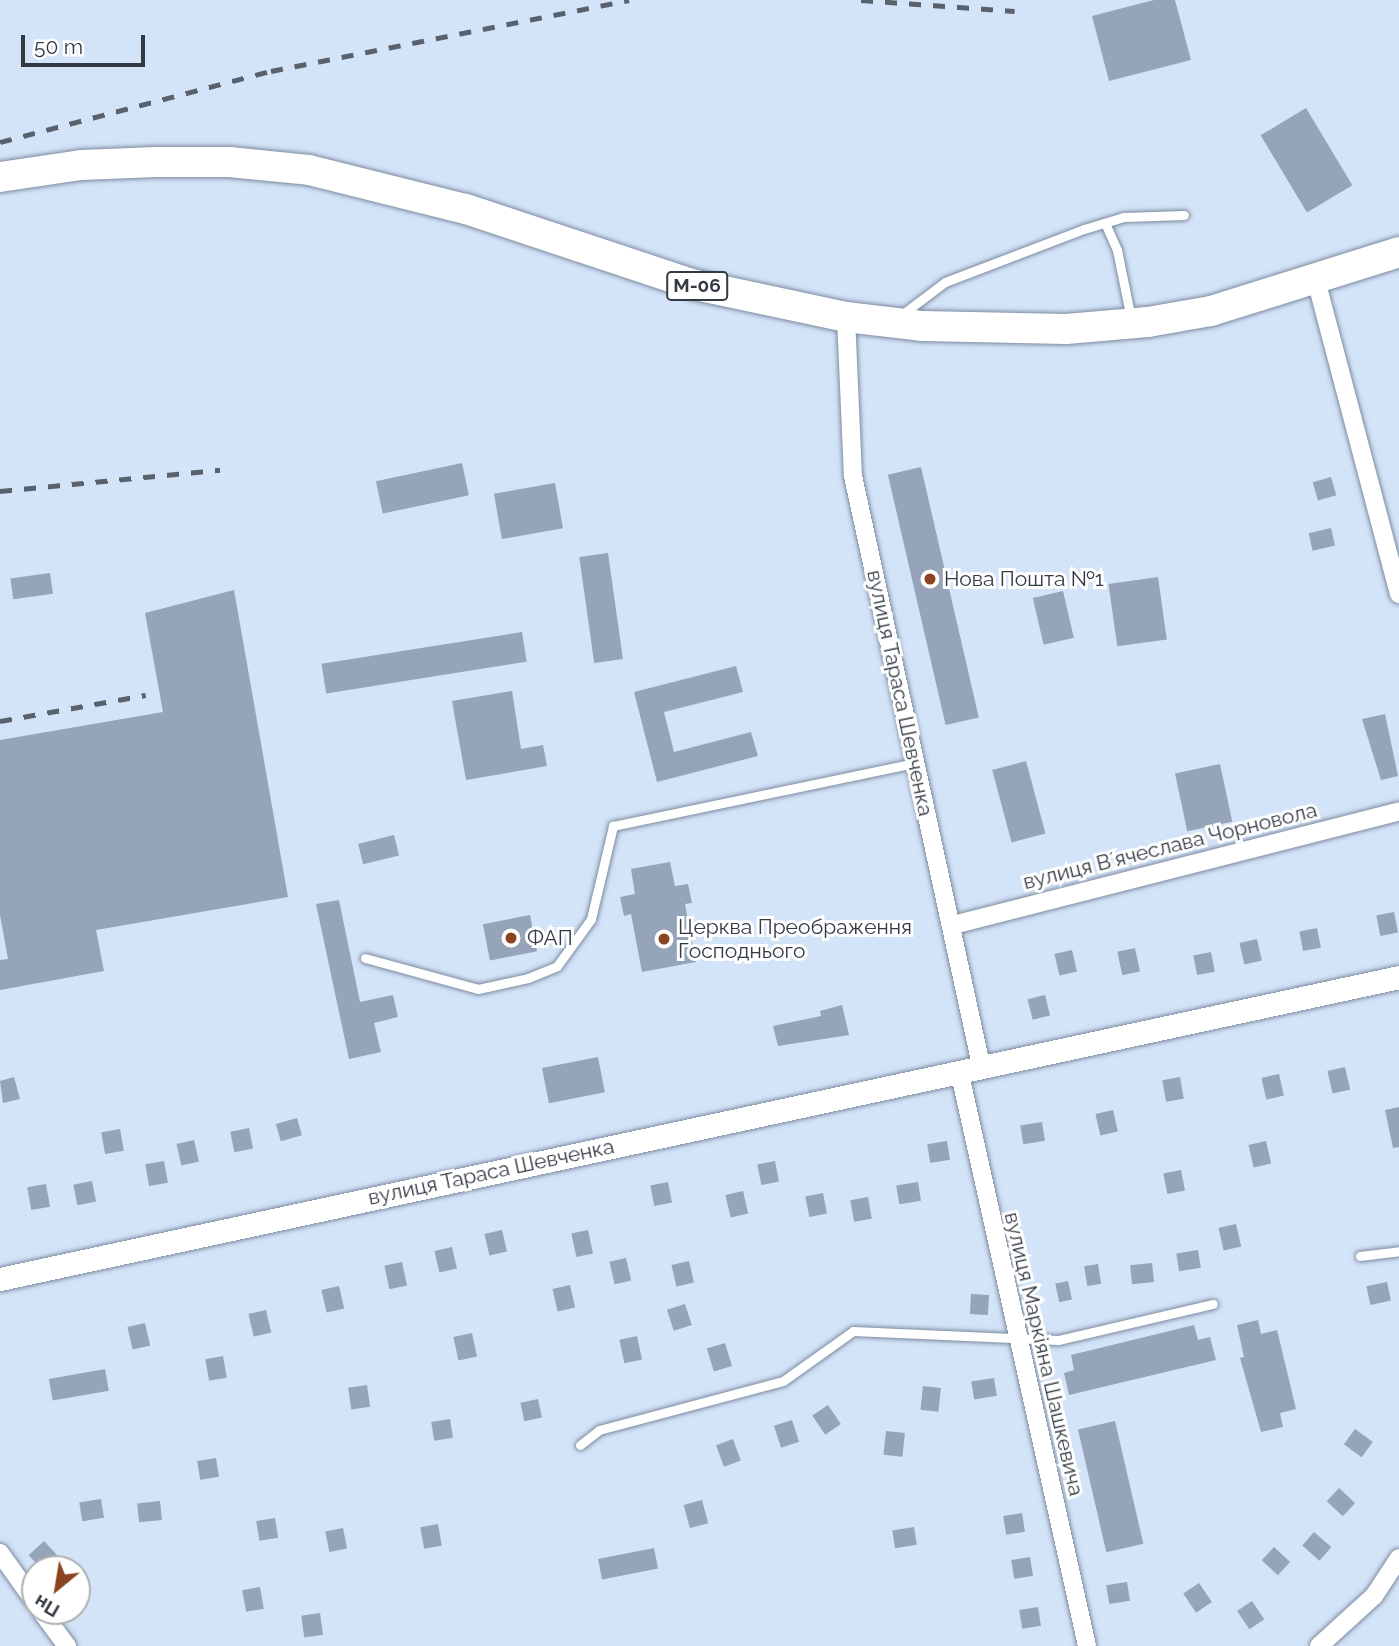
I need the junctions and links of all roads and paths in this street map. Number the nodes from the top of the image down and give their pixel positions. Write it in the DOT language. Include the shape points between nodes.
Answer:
graph roads {
  1 [pos="0,177"];
  2 [pos="1184,215"];
  3 [pos="1105,223"];
  4 [pos="1399,252"];
  5 [pos="1316,280"];
  6 [pos="846,317"];
  7 [pos="891,323"];
  8 [pos="1132,324"];
  9 [pos="1399,594"];
  10 [pos="914,763"];
  11 [pos="1399,811"];
  12 [pos="953,925"];
  13 [pos="365,958"];
  14 [pos="1399,977"];
  15 [pos="970,1068"];
  16 [pos="1399,1251"];
  17 [pos="1360,1256"];
  18 [pos="0,1279"];
  19 [pos="1213,1304"];
  20 [pos="1017,1340"];
  21 [pos="580,1445"];
  22 [pos="0,1553"];
  23 [pos="1399,1558"];
  24 [pos="21,1582"];
  25 [pos="51,1625"];
  26 [pos="66,1646"];
  27 [pos="1087,1646"];
  28 [pos="1319,1646"];
  1 -- 6 [label="highway, М-06" via="81,165 156,162 229,162 309,170 440,201 691,284"];
  2 -- 3 [label="lane" via="1124,217"];
  3 -- 7 [label="lane" via="946,282"];
  3 -- 8 [label="lane" via="1117,250"];
  4 -- 5 [label="highway, М-06"];
  5 -- 8 [label="highway, М-06" via="1211,311"];
  5 -- 9 [label="street"];
  6 -- 7 [label="highway, М-06"];
  6 -- 10 [label="street, вулиця Тараса Шевченка" via="853,476"];
  7 -- 8 [label="highway, М-06" via="1000,330"];
  10 -- 12 [label="street, вулиця Тараса Шевченка"];
  10 -- 13 [label="lane" via="613,827 591,919 557,966 528,978 478,989"];
  11 -- 12 [label="street, вулиця Вʼячеслава Чорновола"];
  12 -- 15 [label="street, вулиця Тараса Шевченка"];
  14 -- 15 [label="street, вулиця Тараса Шевченка"];
  15 -- 18 [label="street, вулиця Тараса Шевченка"];
  15 -- 20 [label="street, вулиця Маркіяна Шашкевича"];
  16 -- 17 [label="lane"];
  19 -- 20 [label="lane" via="1058,1339"];
  20 -- 21 [label="lane" via="853,1331 783,1381 599,1430"];
  20 -- 27 [label="street, вулиця Маркіяна Шашкевича"];
  22 -- 24 [label="street"];
  23 -- 28 [label="street" via="1374,1596"];
  25 -- 26 [label="street"];
}
